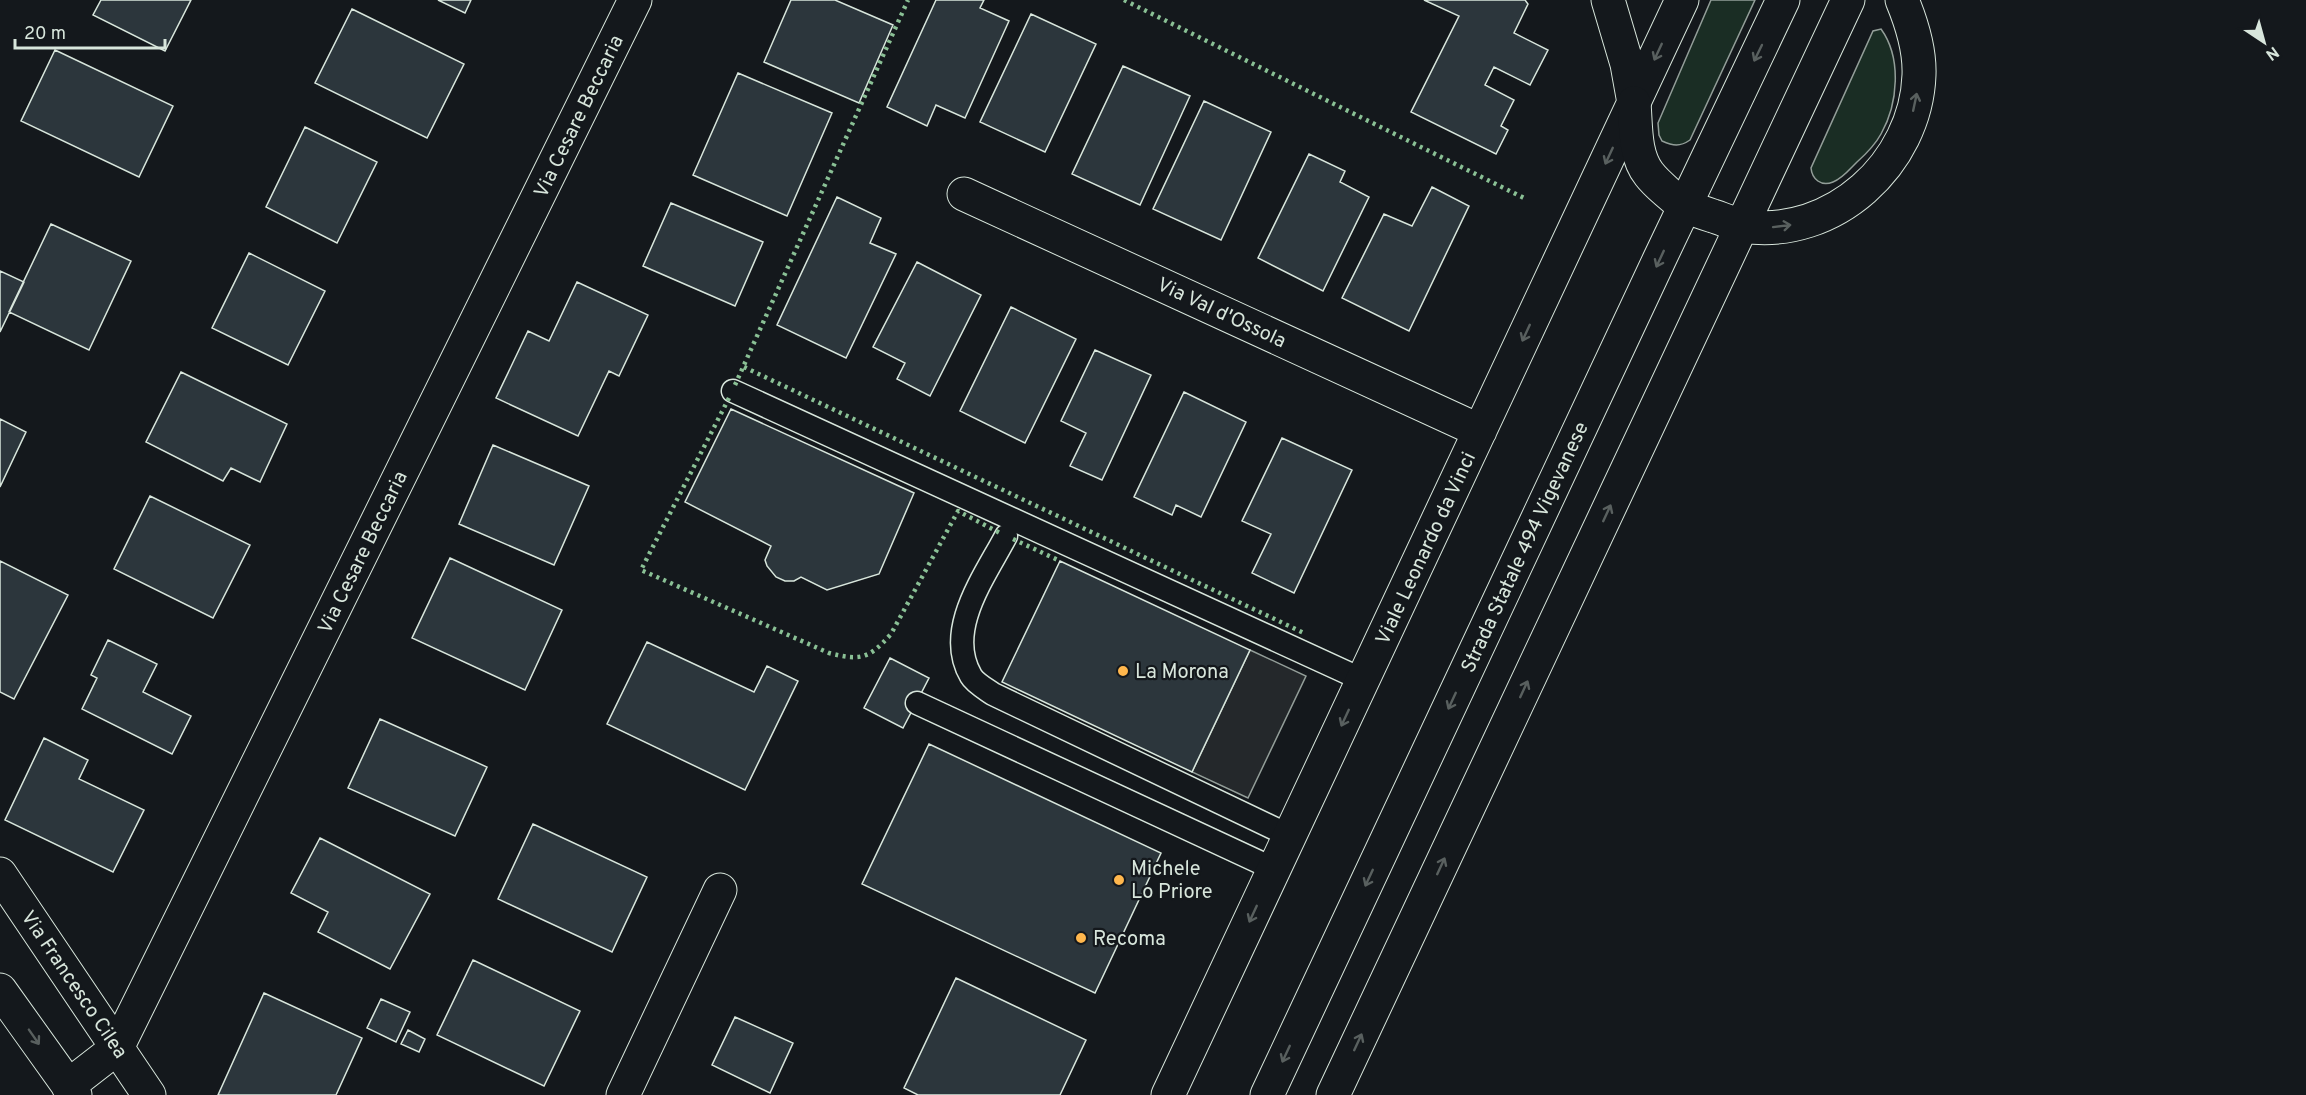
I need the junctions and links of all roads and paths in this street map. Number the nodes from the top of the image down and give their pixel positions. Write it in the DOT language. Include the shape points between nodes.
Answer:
graph roads {
  1 [pos="635,0"];
  2 [pos="1608,0"];
  3 [pos="1682,0"];
  4 [pos="1784,0"];
  5 [pos="1848,0"];
  6 [pos="1902,0"];
  7 [pos="1634,103"];
  8 [pos="964,194"];
  9 [pos="1685,206"];
  10 [pos="1742,226"];
  11 [pos="733,391"];
  12 [pos="1480,431"];
  13 [pos="1006,536"];
  14 [pos="1363,680"];
  15 [pos="917,703"];
  16 [pos="1290,836"];
  17 [pos="1274,869"];
  18 [pos="0,874"];
  19 [pos="720,890"];
  20 [pos="0,990"];
  21 [pos="117,1048"];
  22 [pos="72,1091"];
  23 [pos="149,1095"];
  24 [pos="623,1095"];
  25 [pos="1168,1095"];
  26 [pos="1267,1095"];
  27 [pos="1333,1095"];
  1 -- 21 [label="street, Via Cesare Beccaria"];
  2 -- 7 [label="street"];
  3 -- 7 [label="street, Viale Leonardo da Vinci, one-way"];
  4 -- 9 [label="street, Strada Statale 494 Vigevanese, one-way"];
  5 -- 10 [label="street"];
  10 -- 6 [label="street, one-way" via="1768,227 1820,217 1843,205 1883,171 1910,126 1919,74 1918,48"];
  7 -- 9 [label="street" via="1637,145 1648,174"];
  7 -- 12 [label="street, Viale Leonardo da Vinci, one-way"];
  8 -- 12 [label="street, Via Val d'Ossola"];
  9 -- 10 [label="street"];
  9 -- 26 [label="street, Strada Statale 494 Vigevanese, one-way"];
  27 -- 10 [label="street, one-way"];
  11 -- 14 [label="lane"];
  12 -- 14 [label="street, Viale Leonardo da Vinci"];
  13 -- 16 [label="lane" via="967,610 962,651 972,677 993,694"];
  14 -- 16 [label="street, Viale Leonardo da Vinci, one-way"];
  15 -- 17 [label="lane"];
  16 -- 17 [label="street, Viale Leonardo da Vinci"];
  17 -- 25 [label="street, Viale Leonardo da Vinci, one-way"];
  18 -- 21 [label="street, Via Francesco Cilea"];
  19 -- 24 [label="street"];
  20 -- 22 [label="street, one-way"];
  21 -- 22 [label="street, Via Cesare Beccaria"];
  21 -- 23 [label="street, Via Francesco Cilea"];
}
